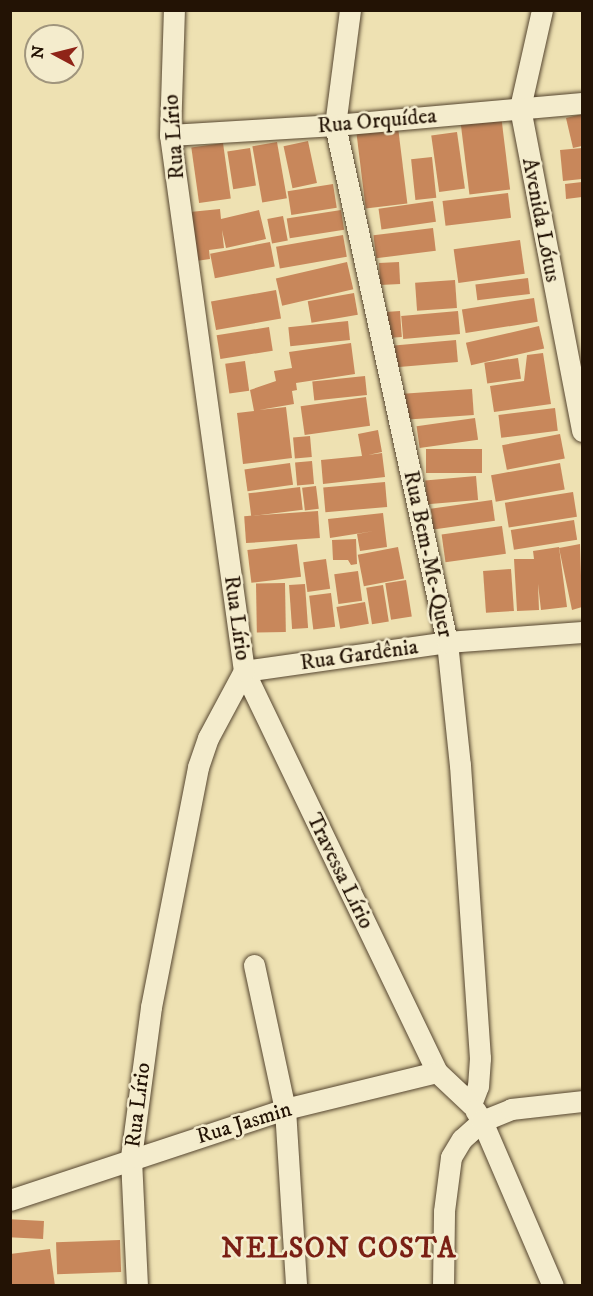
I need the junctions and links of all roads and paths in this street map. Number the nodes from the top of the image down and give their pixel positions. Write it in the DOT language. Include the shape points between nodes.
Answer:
graph roads {
  1 [pos="174,10"];
  2 [pos="350,10"];
  3 [pos="542,10"];
  4 [pos="582,103"];
  5 [pos="519,108"];
  6 [pos="335,125"];
  7 [pos="170,135"];
  8 [pos="582,431"];
  9 [pos="582,632"];
  10 [pos="447,642"];
  11 [pos="244,671"];
  12 [pos="254,965"];
  13 [pos="437,1072"];
  14 [pos="582,1101"];
  15 [pos="285,1109"];
  16 [pos="476,1113"];
  17 [pos="131,1157"];
  18 [pos="10,1200"];
  19 [pos="137,1286"];
  20 [pos="296,1286"];
  21 [pos="443,1286"];
  22 [pos="553,1286"];
  1 -- 7 [label="street, Rua Lírio"];
  2 -- 6 [label="street, Rua Bem-Me-Quer"];
  3 -- 5 [label="street, Avenida Lótus"];
  4 -- 5 [label="street, Rua Orquídea"];
  5 -- 6 [label="street, Rua Orquídea"];
  5 -- 8 [label="street, Avenida Lótus"];
  6 -- 7 [label="street, Rua Orquídea"];
  6 -- 10 [label="street, Rua Bem-Me-Quer"];
  7 -- 11 [label="street, Rua Lírio"];
  9 -- 10 [label="street, Rua Gardênia"];
  10 -- 11 [label="street, Rua Gardênia"];
  10 -- 16 [label="street, Rua Bem-Me-Quer" via="480,1058"];
  11 -- 13 [label="street, Travessa Lírio"];
  11 -- 17 [label="street, Rua Lírio" via="208,738 186,812 151,1007"];
  12 -- 15 [label="street"];
  13 -- 15 [label="street, Rua Jasmin"];
  13 -- 16 [label="street"];
  14 -- 16 [label="street"];
  15 -- 17 [label="street, Rua Jasmin"];
  15 -- 20 [label="street"];
  16 -- 21 [label="street" via="451,1157 444,1211"];
  16 -- 22 [label="street"];
  17 -- 18 [label="street, Rua Jasmin"];
  17 -- 19 [label="street, Rua Lírio"];
}
